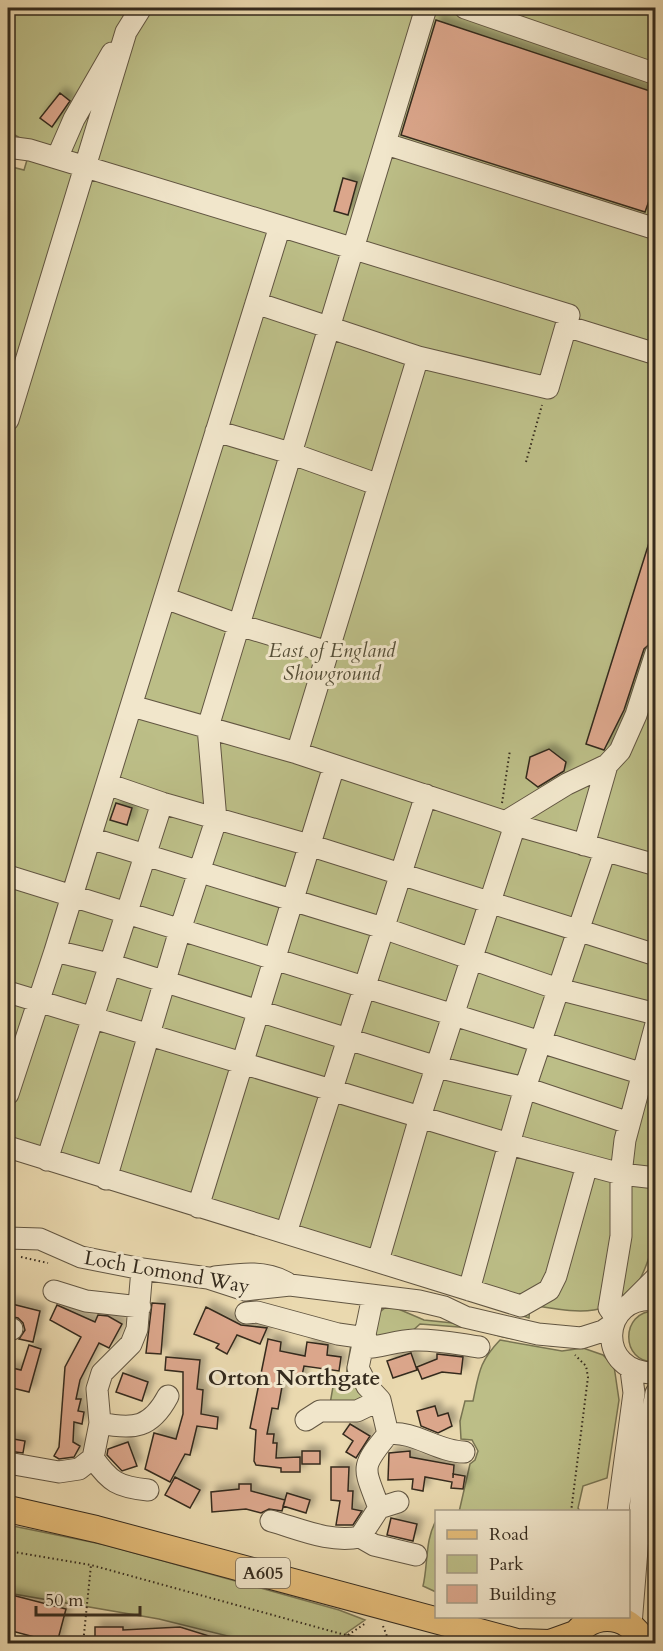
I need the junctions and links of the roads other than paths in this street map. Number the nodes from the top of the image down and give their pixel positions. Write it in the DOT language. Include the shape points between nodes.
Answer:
graph roads {
  1 [pos="141,8"];
  2 [pos="426,8"];
  3 [pos="465,8"];
  4 [pos="126,32"];
  5 [pos="656,74"];
  6 [pos="386,144"];
  7 [pos="8,147"];
  8 [pos="57,158"];
  9 [pos="86,166"];
  10 [pos="280,226"];
  11 [pos="656,229"];
  12 [pos="352,246"];
  13 [pos="256,303"];
  14 [pos="566,326"];
  15 [pos="328,327"];
  16 [pos="656,354"];
  17 [pos="418,357"];
  18 [pos="8,420"];
  19 [pos="216,431"];
  20 [pos="290,453"];
  21 [pos="379,485"];
  22 [pos="165,597"];
  23 [pos="239,625"];
  24 [pos="328,652"];
  25 [pos="656,653"];
  26 [pos="132,706"];
  27 [pos="208,727"];
  28 [pos="297,753"];
  29 [pos="608,765"];
  30 [pos="334,766"];
  31 [pos="107,784"];
  32 [pos="426,795"];
  33 [pos="162,803"];
  34 [pos="216,820"];
  35 [pos="510,823"];
  36 [pos="90,838"];
  37 [pos="309,845"];
  38 [pos="584,845"];
  39 [pos="604,851"];
  40 [pos="144,855"];
  41 [pos="656,865"];
  42 [pos="199,872"];
  43 [pos="400,874"];
  44 [pos="8,876"];
  45 [pos="71,896"];
  46 [pos="292,899"];
  47 [pos="490,903"];
  48 [pos="124,913"];
  49 [pos="383,928"];
  50 [pos="180,930"];
  51 [pos="578,931"];
  52 [pos="55,951"];
  53 [pos="656,955"];
  54 [pos="273,959"];
  55 [pos="472,960"];
  56 [pos="109,964"];
  57 [pos="165,981"];
  58 [pos="363,988"];
  59 [pos="558,989"];
  60 [pos="8,992"];
  61 [pos="40,1002"];
  62 [pos="257,1010"];
  63 [pos="656,1014"];
  64 [pos="454,1016"];
  65 [pos="92,1018"];
  66 [pos="656,1024"];
  67 [pos="148,1035"];
  68 [pos="347,1038"];
  69 [pos="540,1043"];
  70 [pos="241,1063"];
  71 [pos="437,1067"];
  72 [pos="648,1076"];
  73 [pos="525,1088"];
  74 [pos="330,1090"];
  75 [pos="8,1094"];
  76 [pos="420,1117"];
  77 [pos="629,1123"];
  78 [pos="509,1144"];
  79 [pos="8,1147"];
  80 [pos="47,1160"];
  81 [pos="587,1165"];
  82 [pos="621,1174"];
  83 [pos="656,1178"];
  84 [pos="106,1179"];
  85 [pos="198,1207"];
  86 [pos="286,1233"];
  87 [pos="8,1238"];
  88 [pos="378,1262"];
  89 [pos="142,1269"];
  90 [pos="656,1278"];
  91 [pos="469,1290"];
  92 [pos="54,1291"];
  93 [pos="373,1296"];
  94 [pos="656,1300"];
  95 [pos="140,1307"];
  96 [pos="246,1313"];
  97 [pos="620,1315"];
  98 [pos="580,1338"];
  99 [pos="365,1343"];
  100 [pos="479,1347"];
  101 [pos="615,1353"];
  102 [pos="631,1370"];
  103 [pos="656,1373"];
  104 [pos="656,1393"];
  105 [pos="168,1396"];
  106 [pos="380,1401"];
  107 [pos="306,1420"];
  108 [pos="100,1422"];
  109 [pos="388,1434"];
  110 [pos="464,1452"];
  111 [pos="93,1458"];
  112 [pos="8,1463"];
  113 [pos="148,1490"];
  114 [pos="8,1509"];
  115 [pos="618,1510"];
  116 [pos="271,1521"];
  117 [pos="360,1536"];
  118 [pos="416,1555"];
  119 [pos="603,1618"];
  120 [pos="618,1618"];
  121 [pos="582,1628"];
  122 [pos="642,1633"];
  123 [pos="517,1643"];
  1 -- 4 [label="street"];
  2 -- 6 [label="street"];
  3 -- 5 [label="street"];
  4 -- 8 [label="street" via="79,110"];
  4 -- 9 [label="street"];
  6 -- 11 [label="street"];
  6 -- 12 [label="street"];
  7 -- 8 [label="street"];
  8 -- 9 [label="street"];
  9 -- 10 [label="street"];
  9 -- 18 [label="street"];
  10 -- 12 [label="street"];
  10 -- 13 [label="street"];
  12 -- 14 [label="street" via="569,315"];
  12 -- 15 [label="street"];
  13 -- 15 [label="street"];
  13 -- 19 [label="street"];
  14 -- 16 [label="street"];
  14 -- 17 [label="street" via="548,388"];
  15 -- 17 [label="street"];
  15 -- 20 [label="street"];
  17 -- 21 [label="street"];
  19 -- 20 [label="street"];
  19 -- 22 [label="street"];
  20 -- 21 [label="street"];
  20 -- 23 [label="street"];
  21 -- 24 [label="street"];
  22 -- 23 [label="street"];
  22 -- 26 [label="street"];
  23 -- 24 [label="street"];
  23 -- 27 [label="street"];
  24 -- 28 [label="street"];
  25 -- 29 [label="street" via="624,742"];
  26 -- 27 [label="street"];
  26 -- 31 [label="street"];
  27 -- 28 [label="street"];
  27 -- 34 [label="street"];
  28 -- 30 [label="street"];
  29 -- 35 [label="street" via="567,784"];
  29 -- 38 [label="street"];
  30 -- 32 [label="street"];
  30 -- 37 [label="street"];
  31 -- 33 [label="street"];
  31 -- 36 [label="street"];
  32 -- 35 [label="street"];
  32 -- 43 [label="street"];
  33 -- 34 [label="street"];
  33 -- 40 [label="street"];
  34 -- 37 [label="street"];
  34 -- 42 [label="street"];
  35 -- 38 [label="street"];
  35 -- 47 [label="street"];
  36 -- 40 [label="street"];
  36 -- 45 [label="street"];
  37 -- 43 [label="street"];
  37 -- 46 [label="street"];
  38 -- 39 [label="street"];
  39 -- 41 [label="street"];
  39 -- 51 [label="street"];
  40 -- 42 [label="street"];
  40 -- 48 [label="street"];
  42 -- 46 [label="street"];
  42 -- 50 [label="street"];
  43 -- 47 [label="street"];
  43 -- 49 [label="street"];
  44 -- 45 [label="street"];
  45 -- 48 [label="street"];
  45 -- 52 [label="street"];
  46 -- 49 [label="street"];
  46 -- 54 [label="street"];
  47 -- 51 [label="street"];
  47 -- 55 [label="street"];
  48 -- 50 [label="street"];
  48 -- 56 [label="street"];
  49 -- 55 [label="street"];
  49 -- 58 [label="street"];
  50 -- 54 [label="street"];
  50 -- 57 [label="street"];
  51 -- 53 [label="street"];
  51 -- 59 [label="street"];
  52 -- 56 [label="street"];
  52 -- 61 [label="street"];
  54 -- 58 [label="street"];
  54 -- 62 [label="street"];
  55 -- 59 [label="street"];
  55 -- 64 [label="street"];
  56 -- 57 [label="street"];
  56 -- 65 [label="street"];
  57 -- 62 [label="street"];
  57 -- 67 [label="street"];
  58 -- 64 [label="street"];
  58 -- 68 [label="street"];
  59 -- 63 [label="street"];
  59 -- 69 [label="street"];
  60 -- 61 [label="street"];
  61 -- 65 [label="street"];
  61 -- 75 [label="street"];
  62 -- 68 [label="street"];
  62 -- 70 [label="street"];
  64 -- 69 [label="street"];
  64 -- 71 [label="street"];
  65 -- 67 [label="street"];
  65 -- 80 [label="street"];
  66 -- 72 [label="street"];
  67 -- 70 [label="street"];
  67 -- 84 [label="street"];
  68 -- 71 [label="street"];
  68 -- 74 [label="street"];
  69 -- 72 [label="street"];
  69 -- 73 [label="street"];
  70 -- 74 [label="street"];
  70 -- 85 [label="street"];
  71 -- 73 [label="street"];
  71 -- 76 [label="street"];
  72 -- 77 [label="street"];
  73 -- 77 [label="street"];
  73 -- 78 [label="street"];
  74 -- 76 [label="street"];
  74 -- 86 [label="street"];
  76 -- 78 [label="street"];
  76 -- 88 [label="street"];
  77 -- 82 [label="street"];
  78 -- 81 [label="street"];
  78 -- 91 [label="street"];
  79 -- 80 [label="street"];
  80 -- 84 [label="street"];
  81 -- 82 [label="street"];
  81 -- 91 [label="street" via="549,1290 521,1306"];
  82 -- 83 [label="street"];
  82 -- 97 [label="street" via="621,1236 609,1308"];
  84 -- 85 [label="street"];
  85 -- 86 [label="street"];
  86 -- 88 [label="street"];
  87 -- 89 [label="street, Loch Lomond Way" via="40,1239 81,1257"];
  88 -- 91 [label="street"];
  89 -- 93 [label="street, Loch Lomond Way" via="208,1278 245,1290 290,1285"];
  89 -- 95 [label="street"];
  90 -- 97 [label="street"];
  92 -- 95 [label="street"];
  93 -- 98 [label="street, Loch Lomond Way" via="444,1307 465,1317 538,1334"];
  93 -- 99 [label="street"];
  94 -- 97 [label="street" via="642,1300"];
  95 -- 108 [label="street" via="131,1344 102,1373 97,1389"];
  96 -- 99 [label="street" via="257,1312"];
  97 -- 98 [label="street, Loch Lomond Way" via="603,1331"];
  97 -- 101 [label="street" via="612,1344"];
  98 -- 101 [label="street, Loch Lomond Way"];
  99 -- 100 [label="street" via="382,1347 414,1340"];
  99 -- 106 [label="street" via="358,1368"];
  101 -- 102 [label="street"];
  102 -- 103 [label="street"];
  102 -- 115 [label="street" via="634,1393"];
  104 -- 122 [label="street" via="645,1449"];
  105 -- 108 [label="street" via="160,1411 146,1423 126,1428"];
  106 -- 107 [label="street" via="357,1411 320,1411"];
  106 -- 109 [label="street"];
  108 -- 111 [label="street"];
  109 -- 110 [label="street" via="399,1432 437,1447"];
  109 -- 117 [label="street" via="367,1460 366,1473 389,1505"];
  111 -- 112 [label="street" via="79,1469 59,1472"];
  111 -- 113 [label="street" via="108,1479 127,1488"];
  114 -- 123 [label="main road, A605" via="96,1529"];
  116 -- 117 [label="street" via="323,1537"];
  117 -- 118 [label="street" via="375,1545"];
  119 -- 121 [label="main road, A605"];
  120 -- 122 [label="main road, A605"];
  121 -- 123 [label="main road, A605" via="550,1643"];
}
